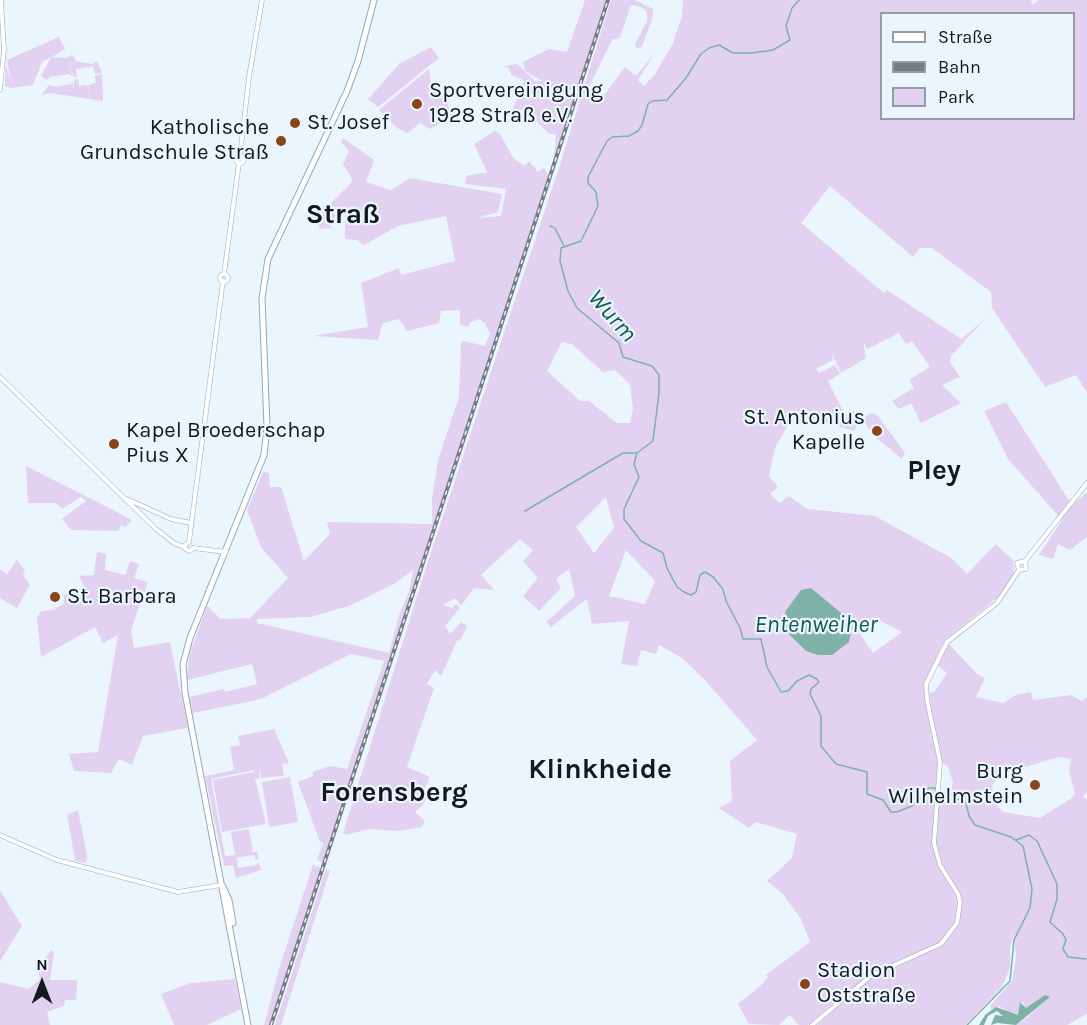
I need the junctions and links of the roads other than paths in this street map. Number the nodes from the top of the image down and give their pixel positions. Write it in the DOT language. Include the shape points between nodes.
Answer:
graph roads {
  1 [pos="1,0"];
  2 [pos="261,0"];
  3 [pos="374,0"];
  4 [pos="0,90"];
  5 [pos="0,377"];
  6 [pos="1087,483"];
  7 [pos="128,499"];
  8 [pos="191,523"];
  9 [pos="189,542"];
  10 [pos="184,547"];
  11 [pos="193,548"];
  12 [pos="226,552"];
  13 [pos="1025,561"];
  14 [pos="1019,570"];
  15 [pos="0,835"];
  16 [pos="222,885"];
  17 [pos="248,1025"];
  18 [pos="812,1025"];
  1 -- 4 [label="street" via="4,50"];
  2 -- 8 [label="street" via="240,156 236,159 239,163 224,274 220,277 223,281"];
  3 -- 12 [label="main road" via="358,61 278,233 264,273 266,448"];
  5 -- 7 [label="street"];
  6 -- 13 [label="street"];
  7 -- 8 [label="street" via="171,519"];
  7 -- 10 [label="street" via="163,535"];
  8 -- 9 [label="street"];
  9 -- 10 [label="street"];
  9 -- 11 [label="street"];
  10 -- 11 [label="street" via="188,551"];
  11 -- 12 [label="street"];
  12 -- 16 [label="main road" via="184,654 183,684"];
  13 -- 14 [label="street" via="1026,569"];
  13 -- 14 [label="street" via="1017,563"];
  14 -- 18 [label="street" via="998,603 947,642 927,681 927,700 940,762 934,843 940,865 960,902 955,928 941,944 867,979"];
  15 -- 16 [label="street" via="57,860 178,892"];
  16 -- 17 [label="main road" via="232,913 233,948"];
}
